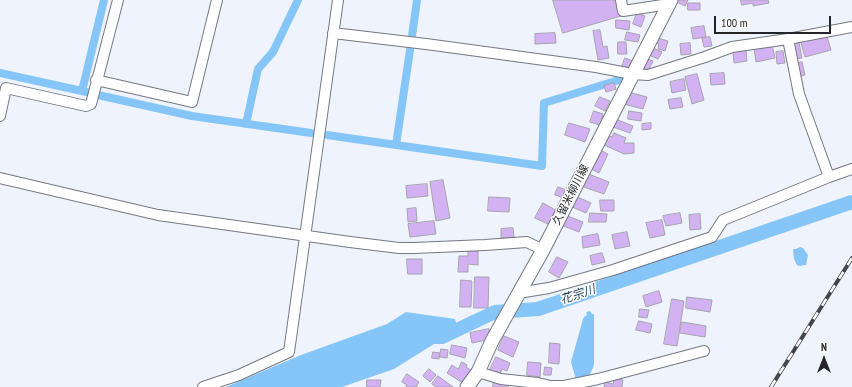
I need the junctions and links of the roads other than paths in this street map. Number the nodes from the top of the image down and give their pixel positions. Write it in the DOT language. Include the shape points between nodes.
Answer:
graph roads {
  1 [pos="118,0"];
  2 [pos="216,0"];
  3 [pos="338,0"];
  4 [pos="621,0"];
  5 [pos="670,2"];
  6 [pos="852,27"];
  7 [pos="333,33"];
  8 [pos="788,39"];
  9 [pos="632,74"];
  10 [pos="96,80"];
  11 [pos="0,116"];
  12 [pos="852,169"];
  13 [pos="829,177"];
  14 [pos="0,178"];
  15 [pos="305,236"];
  16 [pos="543,250"];
  17 [pos="516,298"];
  18 [pos="704,351"];
  19 [pos="478,372"];
  20 [pos="203,387"];
  21 [pos="467,387"];
  1 -- 10 [label="street"];
  2 -- 10 [label="street" via="192,102"];
  3 -- 7 [label="street"];
  4 -- 5 [label="street" via="623,11"];
  5 -- 9 [label="main road, 久留米柳川線"];
  6 -- 8 [label="street"];
  7 -- 9 [label="street"];
  7 -- 15 [label="street"];
  8 -- 9 [label="street" via="732,46 648,75"];
  8 -- 13 [label="street" via="799,94"];
  9 -- 16 [label="main road, 久留米柳川線"];
  10 -- 11 [label="street" via="91,104 86,106 6,88"];
  12 -- 13 [label="street"];
  13 -- 17 [label="street" via="723,220 712,237 613,270"];
  14 -- 15 [label="street" via="158,215"];
  15 -- 16 [label="street" via="399,248 527,242"];
  15 -- 20 [label="street" via="289,352 239,375"];
  16 -- 17 [label="main road, 久留米柳川線"];
  17 -- 19 [label="main road, 久留米柳川線"];
  18 -- 19 [label="street" via="564,386 501,379"];
  19 -- 21 [label="main road, 久留米柳川線"];
}
